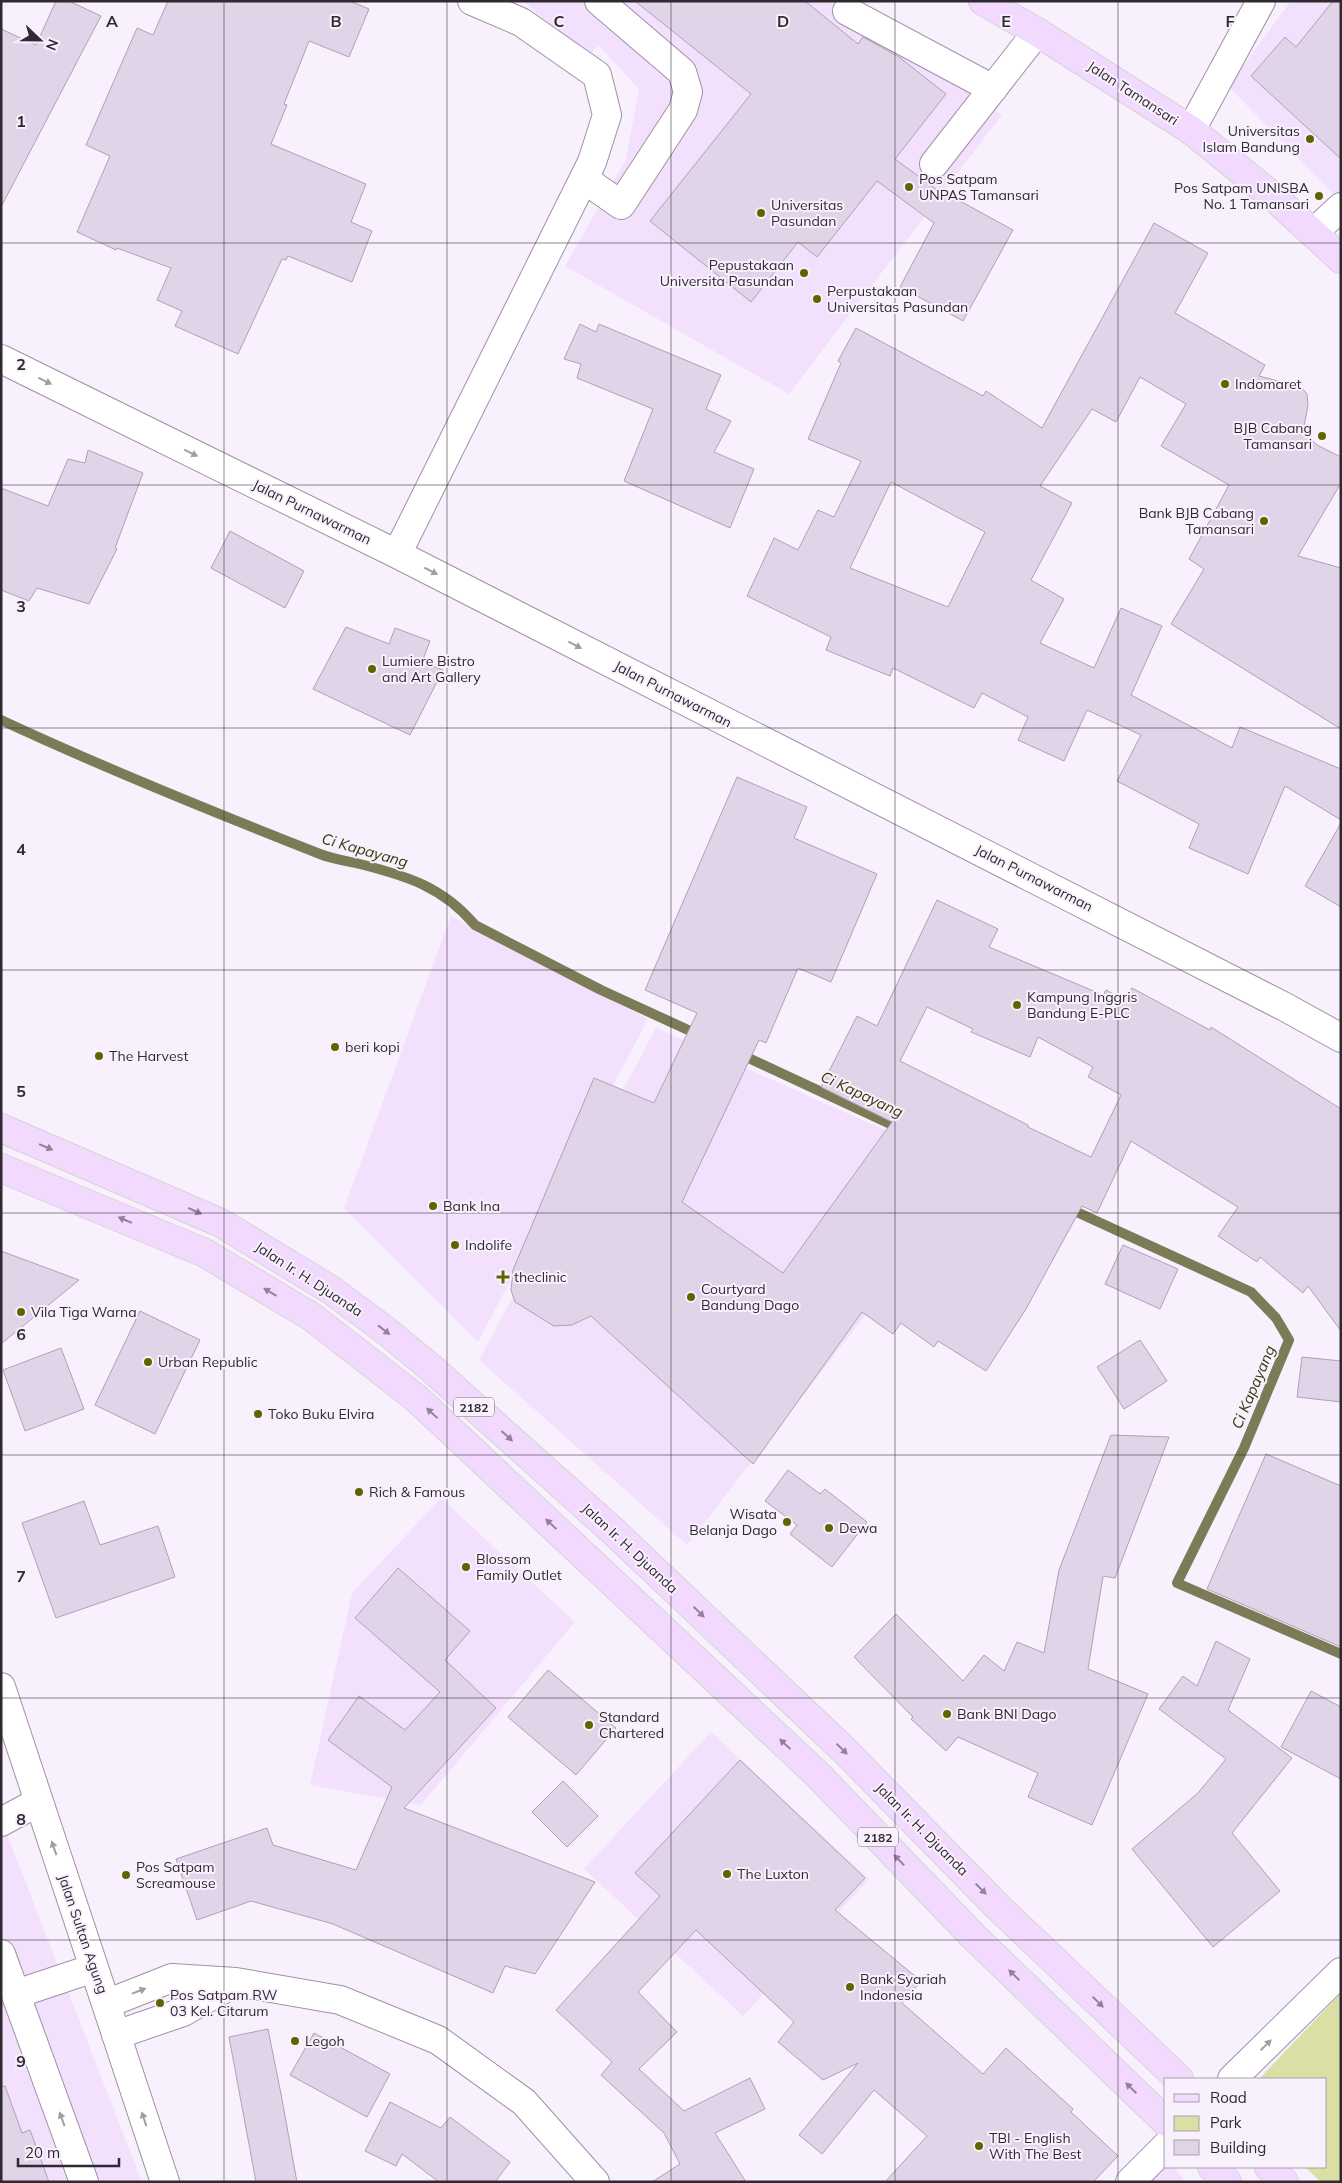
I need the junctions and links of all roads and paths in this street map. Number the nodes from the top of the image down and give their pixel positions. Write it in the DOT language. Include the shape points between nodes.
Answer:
graph roads {
  1 [pos="472,1"];
  2 [pos="502,1"];
  3 [pos="599,1"];
  4 [pos="983,1"];
  5 [pos="1262,1"];
  6 [pos="847,11"];
  7 [pos="521,22"];
  8 [pos="1037,32"];
  9 [pos="993,88"];
  10 [pos="1191,130"];
  11 [pos="934,164"];
  12 [pos="584,179"];
  13 [pos="1341,207"];
  14 [pos="1313,233"];
  15 [pos="1341,259"];
  16 [pos="1,359"];
  17 [pos="397,554"];
  18 [pos="1341,1038"];
  19 [pos="1,1128"];
  20 [pos="1,1168"];
  21 [pos="331,1290"];
  22 [pos="312,1317"];
  23 [pos="612,1531"];
  24 [pos="587,1557"];
  25 [pos="1,1687"];
  26 [pos="38,1802"];
  27 [pos="1,1822"];
  28 [pos="1,1954"];
  29 [pos="94,1968"];
  30 [pos="1341,1972"];
  31 [pos="236,1982"];
  32 [pos="16,1994"];
  33 [pos="106,2004"];
  34 [pos="116,2035"];
  35 [pos="1178,2078"];
  36 [pos="1233,2078"];
  37 [pos="1164,2120"];
  38 [pos="1164,2148"];
  39 [pos="1213,2168"];
  40 [pos="1270,2168"];
  41 [pos="84,2182"];
  42 [pos="165,2182"];
  43 [pos="595,2182"];
  44 [pos="1130,2182"];
  45 [pos="1227,2182"];
  46 [pos="1284,2182"];
  1 -- 7 [label="street"];
  2 -- 7 [label="street"];
  3 -- 12 [label="street" via="682,72 688,92 683,110 621,205"];
  4 -- 8 [label="main road, Jalan Tamansari"];
  5 -- 10 [label="street"];
  6 -- 9 [label="street"];
  7 -- 12 [label="street" via="597,75 607,115"];
  8 -- 9 [label="street"];
  8 -- 10 [label="main road, Jalan Tamansari"];
  9 -- 11 [label="street"];
  10 -- 14 [label="main road, Jalan Tamansari"];
  12 -- 17 [label="street"];
  13 -- 14 [label="street"];
  14 -- 15 [label="main road, Jalan Tamansari"];
  16 -- 17 [label="street, Jalan Purnawarman, one-way"];
  17 -- 18 [label="street, Jalan Purnawarman, one-way"];
  19 -- 21 [label="main road, Jalan Ir. H. Djuanda / 2182, one-way" via="221,1223"];
  22 -- 20 [label="main road, 2182, one-way" via="205,1253"];
  21 -- 22 [label="main road"];
  21 -- 23 [label="main road, Jalan Ir. H. Djuanda / 2182, one-way" via="431,1368"];
  24 -- 22 [label="main road, 2182, one-way" via="416,1398"];
  23 -- 24 [label="main road"];
  23 -- 35 [label="main road, Jalan Ir. H. Djuanda / 2182, one-way" via="843,1749 998,1907"];
  37 -- 24 [label="main road, 2182, one-way" via="973,1936 819,1776"];
  25 -- 26 [label="street, Jalan Sultan Agung"];
  26 -- 27 [label="street"];
  29 -- 26 [label="street, Jalan Sultan Agung, one-way"];
  28 -- 32 [label="street"];
  29 -- 32 [label="street"];
  29 -- 33 [label="street, Jalan Sultan Agung"];
  36 -- 30 [label="street, one-way"];
  33 -- 31 [label="street, one-way" via="172,1978"];
  31 -- 34 [label="street" via="182,2012"];
  31 -- 43 [label="street" via="340,2000 438,2040 524,2102"];
  41 -- 32 [label="street, one-way"];
  33 -- 34 [label="street, Jalan Sultan Agung"];
  42 -- 34 [label="street, Jalan Sultan Agung, one-way"];
  38 -- 44 [label="street"];
  39 -- 45 [label="main road"];
  40 -- 46 [label="main road"];
}
